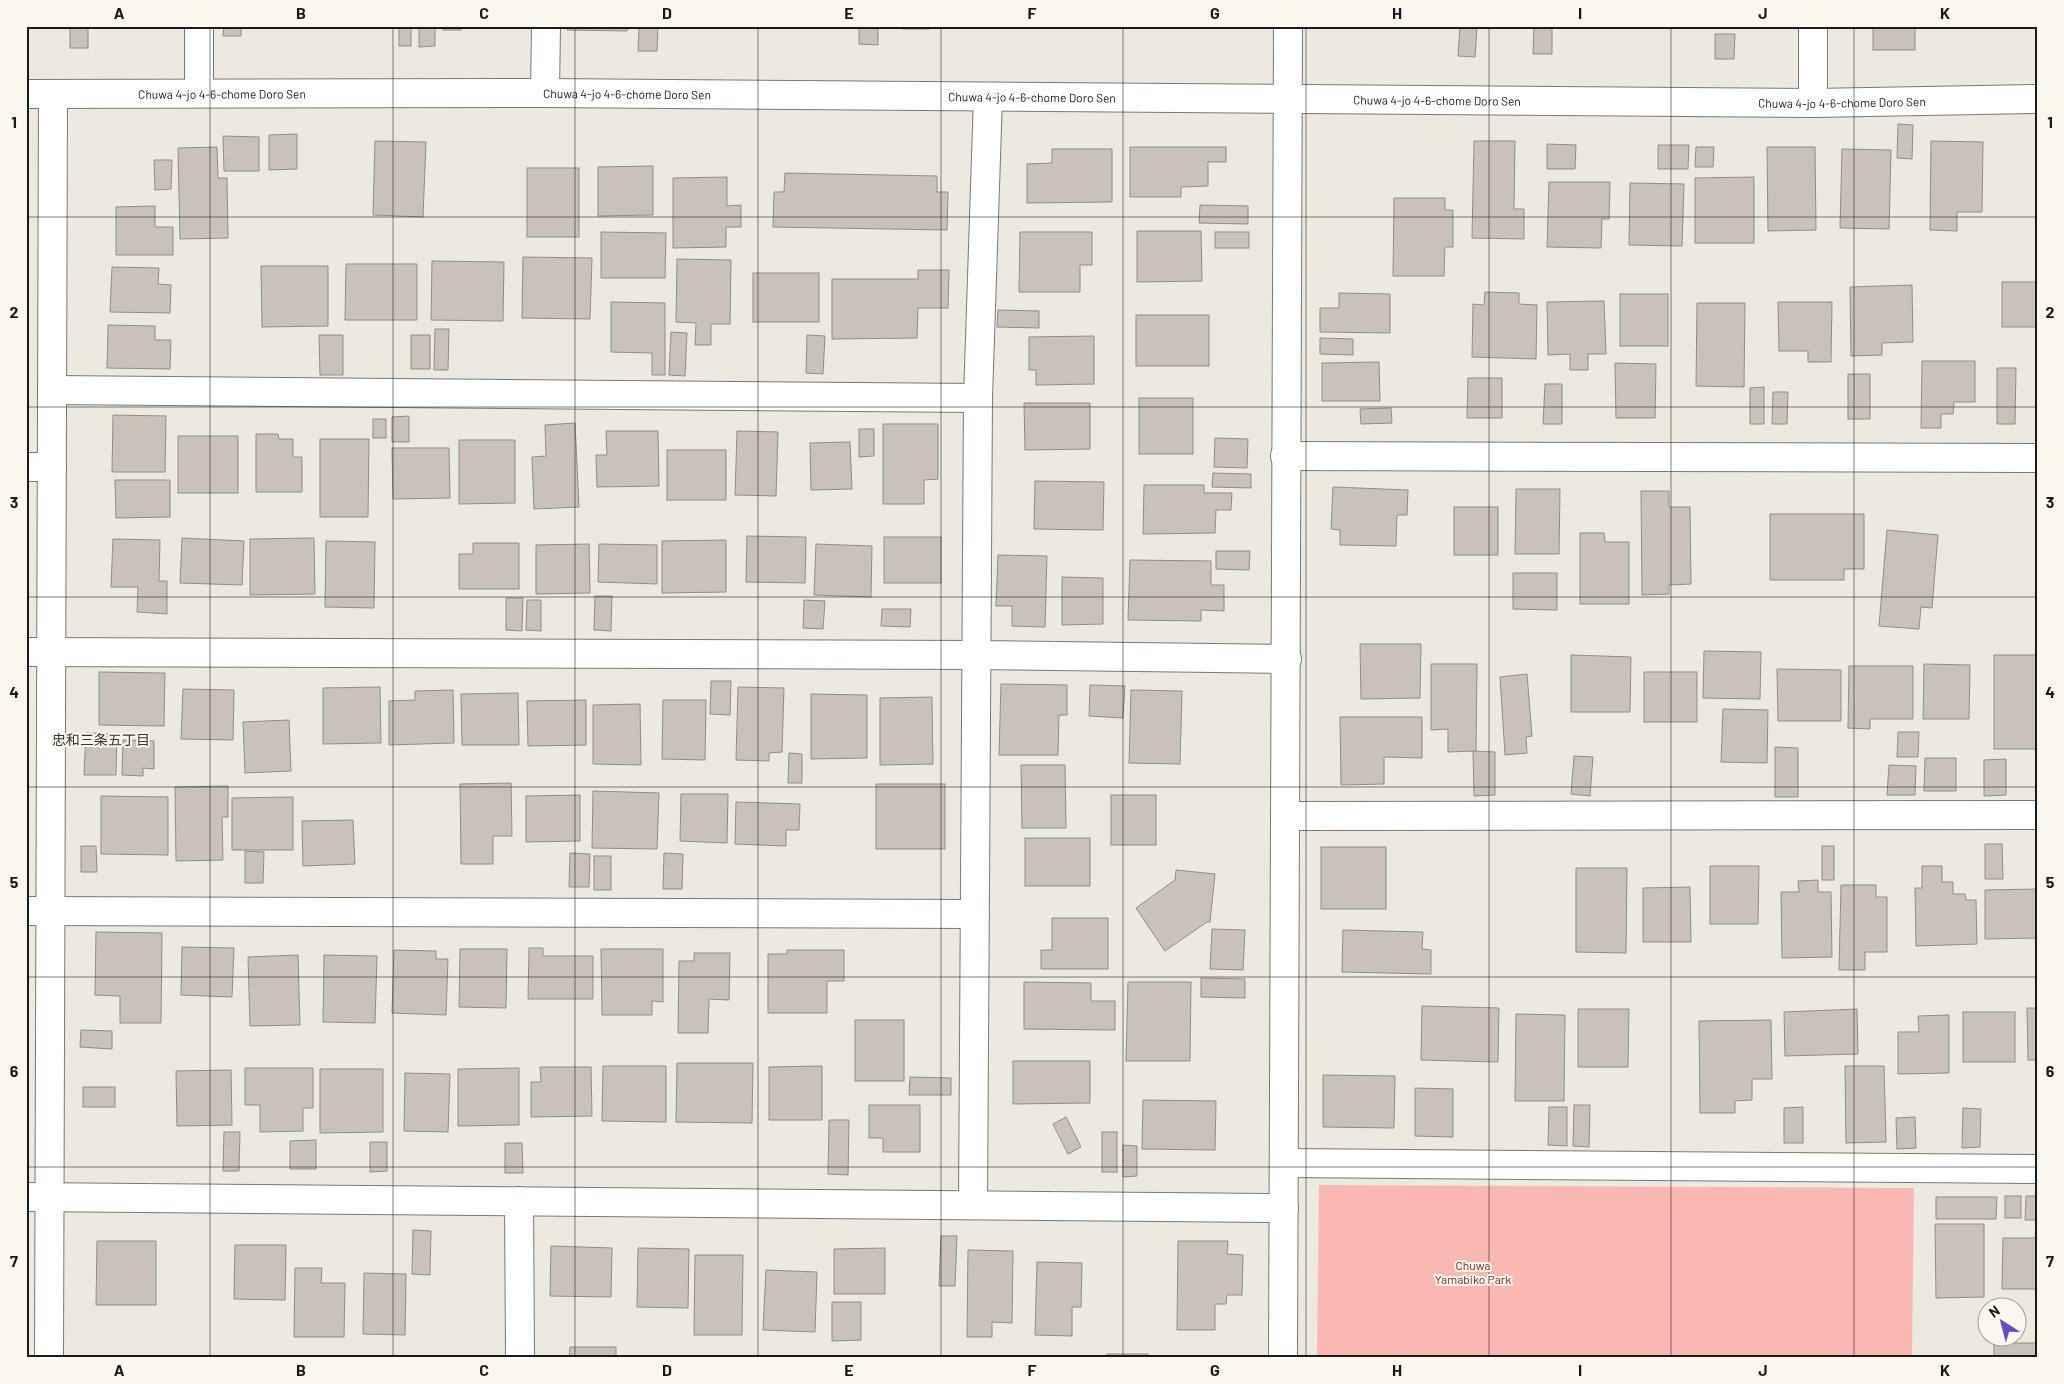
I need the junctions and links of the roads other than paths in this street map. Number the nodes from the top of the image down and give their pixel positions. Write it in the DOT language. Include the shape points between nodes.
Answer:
graph roads {
  1 [pos="199,26"];
  2 [pos="546,26"];
  3 [pos="1288,26"];
  4 [pos="1813,26"];
  5 [pos="200,93"];
  6 [pos="545,93"];
  7 [pos="26,94"];
  8 [pos="53,94"];
  9 [pos="988,97"];
  10 [pos="1287,99"];
  11 [pos="2038,100"];
  12 [pos="1813,103"];
  13 [pos="52,390"];
  14 [pos="978,398"];
  15 [pos="1285,456"];
  16 [pos="2038,458"];
  17 [pos="39,467"];
  18 [pos="39,652"];
  19 [pos="976,655"];
  20 [pos="1287,659"];
  21 [pos="2038,815"];
  22 [pos="1285,816"];
  23 [pos="38,911"];
  24 [pos="975,914"];
  25 [pos="1284,1163"];
  26 [pos="2038,1170"];
  27 [pos="38,1197"];
  28 [pos="519,1201"];
  29 [pos="973,1206"];
  30 [pos="1284,1208"];
  31 [pos="48,1358"];
  32 [pos="520,1358"];
  33 [pos="1283,1358"];
  1 -- 5 [label="street"];
  2 -- 6 [label="street"];
  3 -- 10 [label="street"];
  4 -- 12 [label="street"];
  5 -- 6 [label="street, Chuwa 4-jo 4-6-chome Doro Sen"];
  5 -- 8 [label="street, Chuwa 4-jo 4-6-chome Doro Sen"];
  6 -- 9 [label="street, Chuwa 4-jo 4-6-chome Doro Sen"];
  7 -- 8 [label="street, Chuwa 4-jo 4-6-chome Doro Sen"];
  8 -- 13 [label="street"];
  9 -- 10 [label="street, Chuwa 4-jo 4-6-chome Doro Sen"];
  9 -- 14 [label="street"];
  10 -- 12 [label="street, Chuwa 4-jo 4-6-chome Doro Sen"];
  10 -- 15 [label="street"];
  11 -- 12 [label="street, Chuwa 4-jo 4-6-chome Doro Sen"];
  13 -- 14 [label="street"];
  13 -- 17 [label="street"];
  14 -- 19 [label="street"];
  15 -- 16 [label="street"];
  15 -- 20 [label="street"];
  17 -- 18 [label="street"];
  18 -- 19 [label="street"];
  18 -- 23 [label="street"];
  19 -- 20 [label="street"];
  19 -- 24 [label="street"];
  20 -- 22 [label="street"];
  21 -- 22 [label="street"];
  22 -- 25 [label="street"];
  23 -- 24 [label="street"];
  23 -- 27 [label="street"];
  24 -- 29 [label="street"];
  25 -- 26 [label="street"];
  25 -- 30 [label="street"];
  27 -- 28 [label="street"];
  27 -- 31 [label="street"];
  28 -- 29 [label="street"];
  28 -- 32 [label="street"];
  29 -- 30 [label="street"];
  30 -- 33 [label="street"];
}
